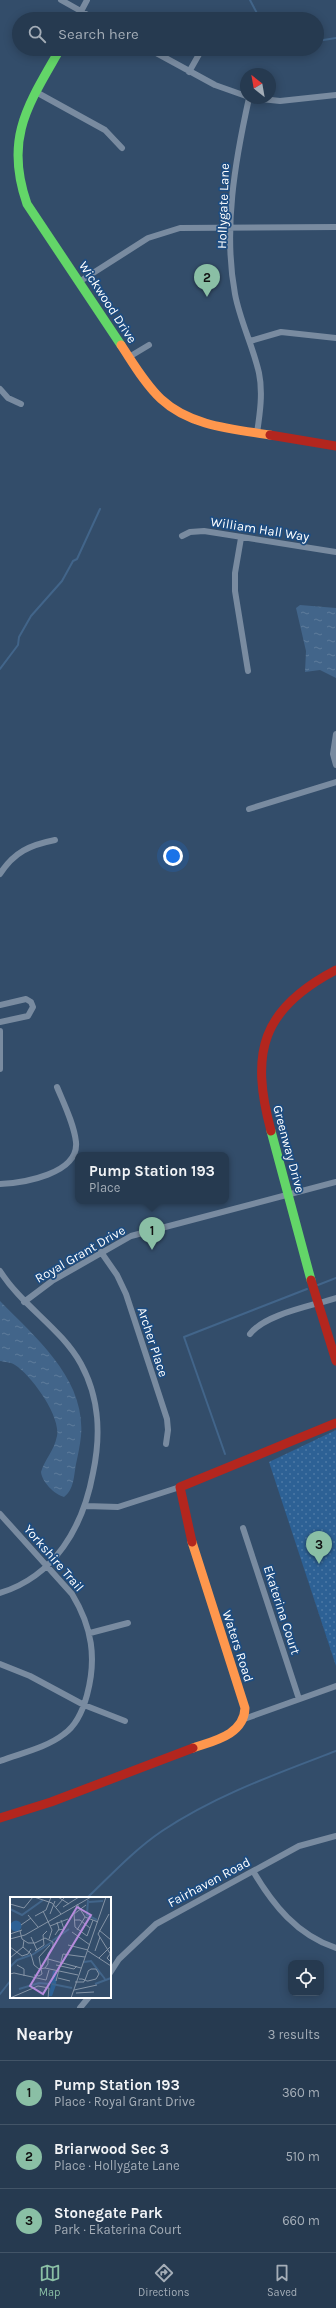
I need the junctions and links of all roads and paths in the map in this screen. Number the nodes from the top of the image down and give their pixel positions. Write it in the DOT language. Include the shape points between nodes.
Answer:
graph roads {
  1 [pos="61,0"];
  2 [pos="88,0"];
  3 [pos="81,11"];
  4 [pos="56,56"];
  5 [pos="161,56"];
  6 [pos="198,56"];
  7 [pos="189,72"];
  8 [pos="36,92"];
  9 [pos="240,94"];
  10 [pos="336,95"];
  11 [pos="276,101"];
  12 [pos="248,104"];
  13 [pos="122,148"];
  14 [pos="232,226"];
  15 [pos="336,227"];
  16 [pos="79,282"];
  17 [pos="336,338"];
  18 [pos="250,341"];
  19 [pos="149,345"];
  20 [pos="129,357"];
  21 [pos="0,389"];
  22 [pos="21,404"];
  23 [pos="257,433"];
  24 [pos="336,446"];
  25 [pos="182,536"];
  26 [pos="241,538"];
  27 [pos="336,552"];
  28 [pos="248,672"];
  29 [pos="336,734"];
  30 [pos="336,765"];
  31 [pos="336,782"];
  32 [pos="249,809"];
  33 [pos="55,840"];
  34 [pos="0,874"];
  35 [pos="336,970"];
  36 [pos="0,1005"];
  37 [pos="0,1022"];
  38 [pos="0,1031"];
  39 [pos="0,1069"];
  40 [pos="57,1087"];
  41 [pos="336,1182"];
  42 [pos="0,1184"];
  43 [pos="288,1195"];
  44 [pos="101,1252"];
  45 [pos="0,1271"];
  46 [pos="336,1298"];
  47 [pos="24,1302"];
  48 [pos="317,1304"];
  49 [pos="250,1334"];
  50 [pos="336,1361"];
  51 [pos="336,1423"];
  52 [pos="166,1444"];
  53 [pos="180,1487"];
  54 [pos="86,1506"];
  55 [pos="0,1514"];
  56 [pos="243,1528"];
  57 [pos="47,1566"];
  58 [pos="0,1593"];
  59 [pos="128,1623"];
  60 [pos="90,1633"];
  61 [pos="0,1664"];
  62 [pos="336,1686"];
  63 [pos="299,1699"];
  64 [pos="84,1705"];
  65 [pos="244,1719"];
  66 [pos="125,1721"];
  67 [pos="0,1761"];
  68 [pos="0,1818"];
  69 [pos="336,1836"];
  70 [pos="253,1871"];
  71 [pos="336,1948"];
  72 [pos="111,1971"];
  73 [pos="88,1998"];
  74 [pos="80,2008"];
  1 -- 3 [label="street"];
  2 -- 3 [label="street"];
  4 -- 8 [label="street, Wickwood Drive"];
  5 -- 7 [label="street"];
  6 -- 7 [label="street"];
  7 -- 9 [label="street"];
  8 -- 13 [label="street" via="105,130"];
  8 -- 16 [label="street, Wickwood Drive" via="18,132 14,160 17,177 27,204"];
  10 -- 11 [label="street"];
  12 -- 14 [label="street, Hollygate Lane" via="233,176"];
  14 -- 15 [label="street"];
  14 -- 16 [label="street" via="191,226 159,233"];
  14 -- 18 [label="street, Hollygate Lane" via="235,293"];
  16 -- 20 [label="street, Wickwood Drive"];
  17 -- 18 [label="street" via="281,332"];
  18 -- 23 [label="street, Hollygate Lane" via="260,382"];
  19 -- 20 [label="street"];
  20 -- 23 [label="street, Wickwood Drive" via="156,394 176,410 212,426"];
  21 -- 22 [label="street" via="8,398"];
  23 -- 24 [label="street, Wickwood Drive"];
  25 -- 26 [label="street, William Hall Way" via="190,532 204,531"];
  26 -- 27 [label="street, William Hall Way"];
  26 -- 28 [label="street" via="235,573 235,591"];
  29 -- 30 [label="street" via="333,754"];
  31 -- 32 [label="street"];
  33 -- 34 [label="street" via="34,844 18,852"];
  35 -- 43 [label="street, Greenway Drive" via="305,987 287,1003 272,1024 262,1053 260,1084"];
  36 -- 37 [label="street" via="26,999 32,1007 28,1016"];
  38 -- 39 [label="street"];
  40 -- 42 [label="street" via="76,1142 72,1159 65,1166 37,1178 17,1184"];
  41 -- 43 [label="street, Royal Grant Drive"];
  43 -- 44 [label="street, Royal Grant Drive" via="141,1233"];
  43 -- 48 [label="street, Greenway Drive"];
  44 -- 47 [label="street, Royal Grant Drive" via="52,1281"];
  44 -- 52 [label="street, Archer Place" via="126,1294 167,1419"];
  45 -- 47 [label="street"];
  46 -- 48 [label="street"];
  47 -- 54 [label="street" via="75,1354 92,1391 98,1418 98,1446"];
  48 -- 49 [label="street" via="263,1323"];
  48 -- 50 [label="street, Greenway Drive"];
  51 -- 53 [label="street"];
  53 -- 54 [label="street" via="129,1505 107,1508"];
  53 -- 65 [label="street, Waters Road" via="187,1527 244,1708"];
  54 -- 57 [label="street" via="72,1536"];
  55 -- 57 [label="street, Yorkshire Trail"];
  56 -- 63 [label="street, Ekaterina Court"];
  57 -- 58 [label="street" via="28,1581"];
  57 -- 60 [label="street, Yorkshire Trail" via="72,1594"];
  59 -- 60 [label="street"];
  60 -- 64 [label="street, Yorkshire Trail" via="93,1667"];
  61 -- 64 [label="street" via="30,1676"];
  62 -- 63 [label="street"];
  63 -- 65 [label="street"];
  64 -- 66 [label="street"];
  64 -- 67 [label="street, Yorkshire Trail" via="78,1718 65,1734"];
  65 -- 68 [label="street" via="235,1730 215,1740 51,1802"];
  69 -- 70 [label="street, Fairhaven Road" via="299,1846"];
  70 -- 71 [label="street" via="271,1901 289,1920 314,1938"];
  70 -- 72 [label="street, Fairhaven Road" via="148,1929 119,1959"];
  73 -- 74 [label="street"];
}
